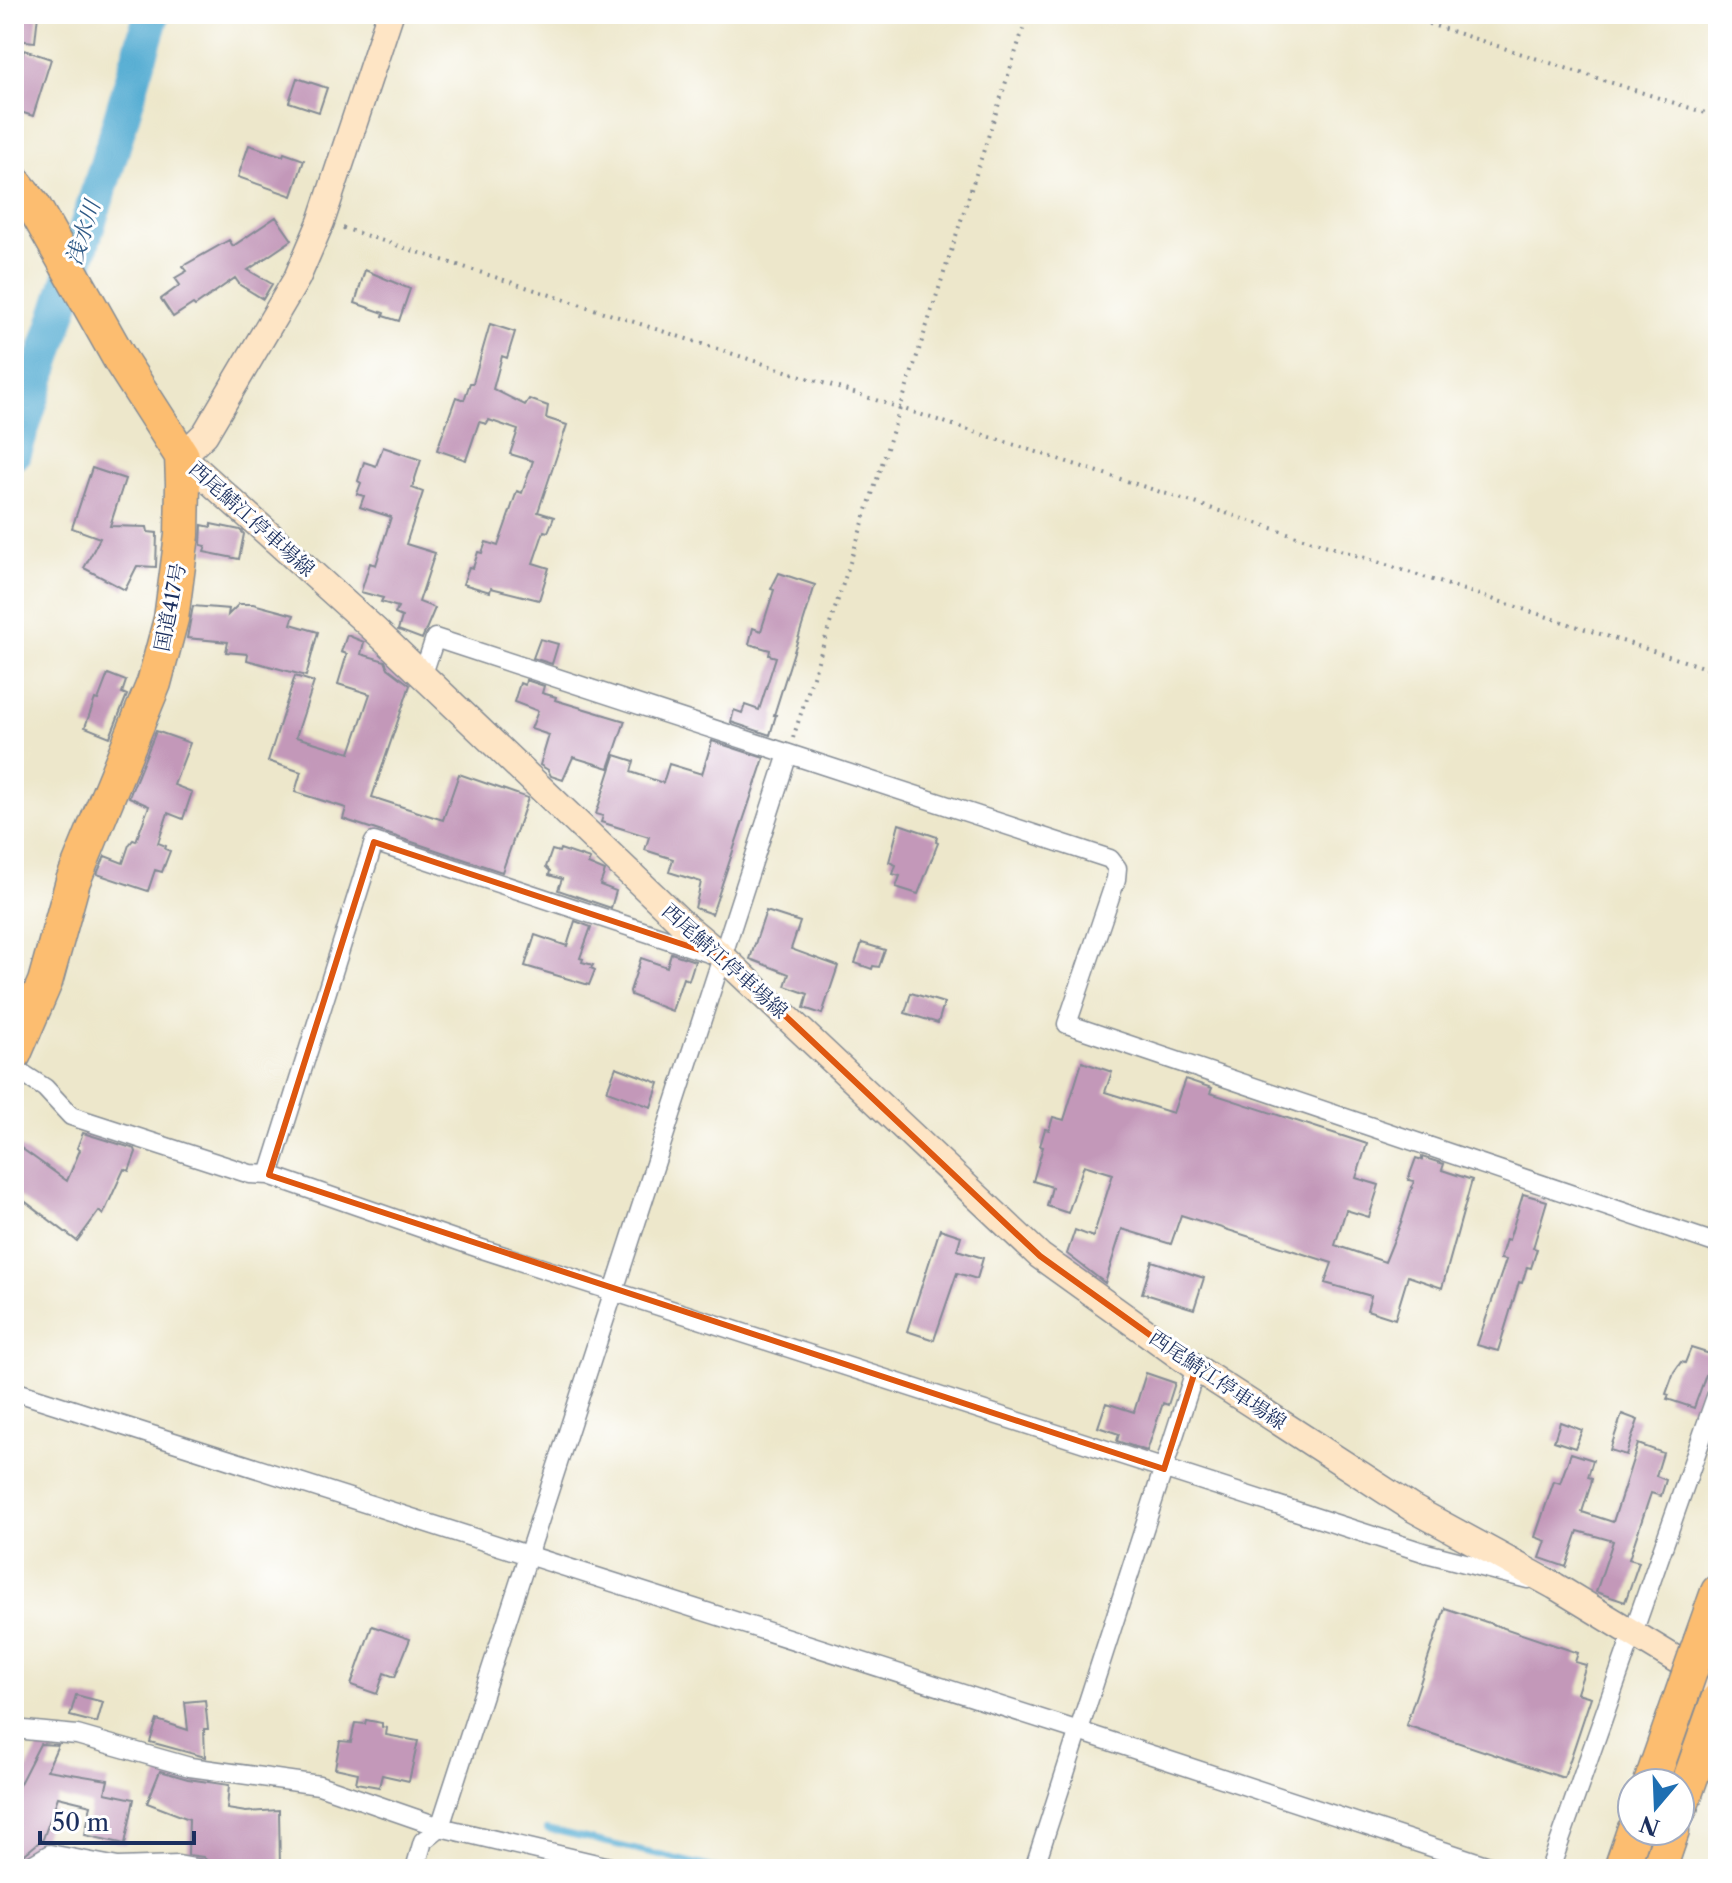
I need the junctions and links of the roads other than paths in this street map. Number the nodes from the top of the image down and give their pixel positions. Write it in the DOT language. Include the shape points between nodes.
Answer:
graph roads {
  1 [pos="390,14"];
  2 [pos="19,191"];
  3 [pos="182,456"];
  4 [pos="422,677"];
  5 [pos="788,754"];
  6 [pos="724,958"];
  7 [pos="14,1054"];
  8 [pos="14,1068"];
  9 [pos="269,1175"];
  10 [pos="1718,1244"];
  11 [pos="616,1290"];
  12 [pos="1196,1368"];
  13 [pos="14,1391"];
  14 [pos="1718,1391"];
  15 [pos="1164,1469"];
  16 [pos="530,1555"];
  17 [pos="1555,1586"];
  18 [pos="1718,1592"];
  19 [pos="1632,1633"];
  20 [pos="1718,1685"];
  21 [pos="1715,1709"];
  22 [pos="14,1729"];
  23 [pos="1079,1731"];
  24 [pos="1657,1767"];
  25 [pos="1694,1767"];
  26 [pos="440,1827"];
  27 [pos="1629,1847"];
  28 [pos="1667,1847"];
  29 [pos="25,1869"];
  30 [pos="200,1869"];
  31 [pos="415,1869"];
  32 [pos="618,1869"];
  33 [pos="1034,1869"];
  34 [pos="1498,1869"];
  35 [pos="1550,1869"];
  36 [pos="1621,1869"];
  37 [pos="1659,1869"];
  1 -- 3 [label="main road, 西尾鯖江停車場線" via="321,222 297,278 205,434"];
  2 -- 3 [label="highway"];
  3 -- 4 [label="main road, 西尾鯖江停車場線"];
  3 -- 7 [label="highway, 国道417号" via="182,535 171,619 154,683 73,881 45,982"];
  4 -- 5 [label="street" via="435,638"];
  4 -- 6 [label="main road, 西尾鯖江停車場線"];
  5 -- 6 [label="street"];
  5 -- 10 [label="street" via="1110,859 1117,868 1116,879 1067,1024"];
  6 -- 9 [label="street" via="374,842"];
  6 -- 11 [label="street"];
  6 -- 12 [label="main road, 西尾鯖江停車場線" via="1040,1256"];
  8 -- 9 [label="street" via="45,1088 71,1116 250,1174"];
  9 -- 11 [label="street"];
  11 -- 15 [label="street"];
  11 -- 16 [label="street"];
  12 -- 15 [label="street"];
  12 -- 17 [label="main road, 西尾鯖江停車場線" via="1412,1508"];
  13 -- 16 [label="street"];
  14 -- 19 [label="street"];
  15 -- 17 [label="street" via="1426,1553"];
  15 -- 23 [label="street"];
  16 -- 23 [label="street"];
  16 -- 26 [label="street"];
  17 -- 19 [label="main road, 西尾鯖江停車場線"];
  18 -- 24 [label="highway, bridge"];
  19 -- 20 [label="main road, 西尾鯖江停車場線"];
  19 -- 35 [label="street"];
  21 -- 25 [label="highway"];
  22 -- 26 [label="street" via="77,1735 190,1767 319,1785"];
  23 -- 33 [label="street"];
  23 -- 34 [label="street"];
  26 -- 31 [label="street" via="423,1841"];
  26 -- 32 [label="street"];
  27 -- 36 [label="highway"];
  28 -- 37 [label="highway"];
  29 -- 30 [label="street" via="50,1854 118,1867"];
}
